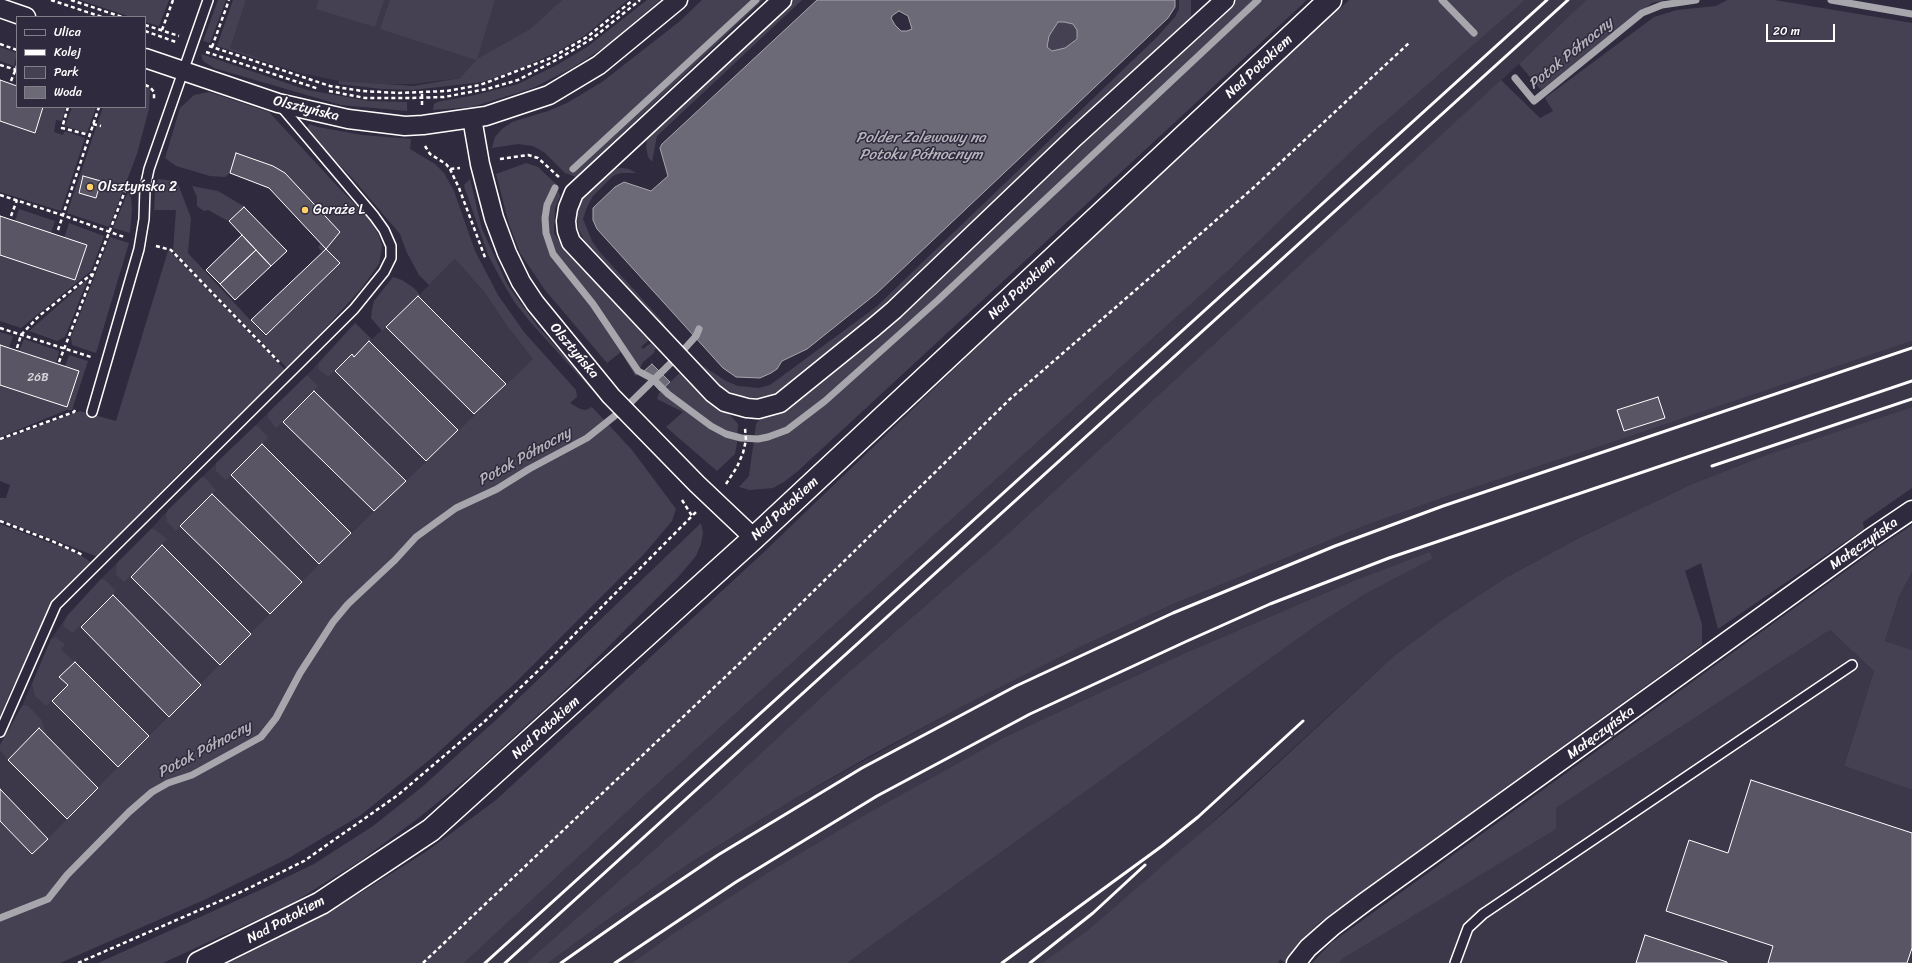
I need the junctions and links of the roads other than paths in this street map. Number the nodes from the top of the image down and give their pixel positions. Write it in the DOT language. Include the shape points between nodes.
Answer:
graph roads {
  1 [pos="208,0"];
  2 [pos="678,0"];
  3 [pos="782,0"];
  4 [pos="1225,0"];
  5 [pos="1330,0"];
  6 [pos="0,8"];
  7 [pos="23,16"];
  8 [pos="146,58"];
  9 [pos="182,71"];
  10 [pos="278,103"];
  11 [pos="472,118"];
  12 [pos="92,412"];
  13 [pos="1912,510"];
  14 [pos="754,538"];
  15 [pos="1852,665"];
  16 [pos="0,732"];
  17 [pos="199,963"];
  18 [pos="1296,963"];
  19 [pos="1455,963"];
  1 -- 9 [label="lane"];
  2 -- 11 [label="street, Olsztyńska" via="599,65 548,95 506,110"];
  3 -- 4 [label="street" via="574,193 568,208 567,231 571,242 713,393 725,402 758,409 780,403 874,327 1075,137"];
  5 -- 14 [label="main road, Nad Potokiem"];
  6 -- 7 [label="street"];
  8 -- 9 [label="street, Olsztyńska"];
  9 -- 10 [label="street, Olsztyńska"];
  9 -- 12 [label="lane" via="149,169 140,243"];
  10 -- 11 [label="street, Olsztyńska" via="348,120 405,126"];
  10 -- 16 [label="lane" via="374,216 391,246 391,258 368,294 56,605"];
  11 -- 14 [label="street, Olsztyńska" via="480,164 494,218 507,253 534,303 611,396"];
  13 -- 18 [label="street, Małęczyńska" via="1366,902 1313,944"];
  14 -- 17 [label="main road, Nad Potokiem" via="431,830 321,903"];
  15 -- 19 [label="lane" via="1482,914 1468,928"];
}
